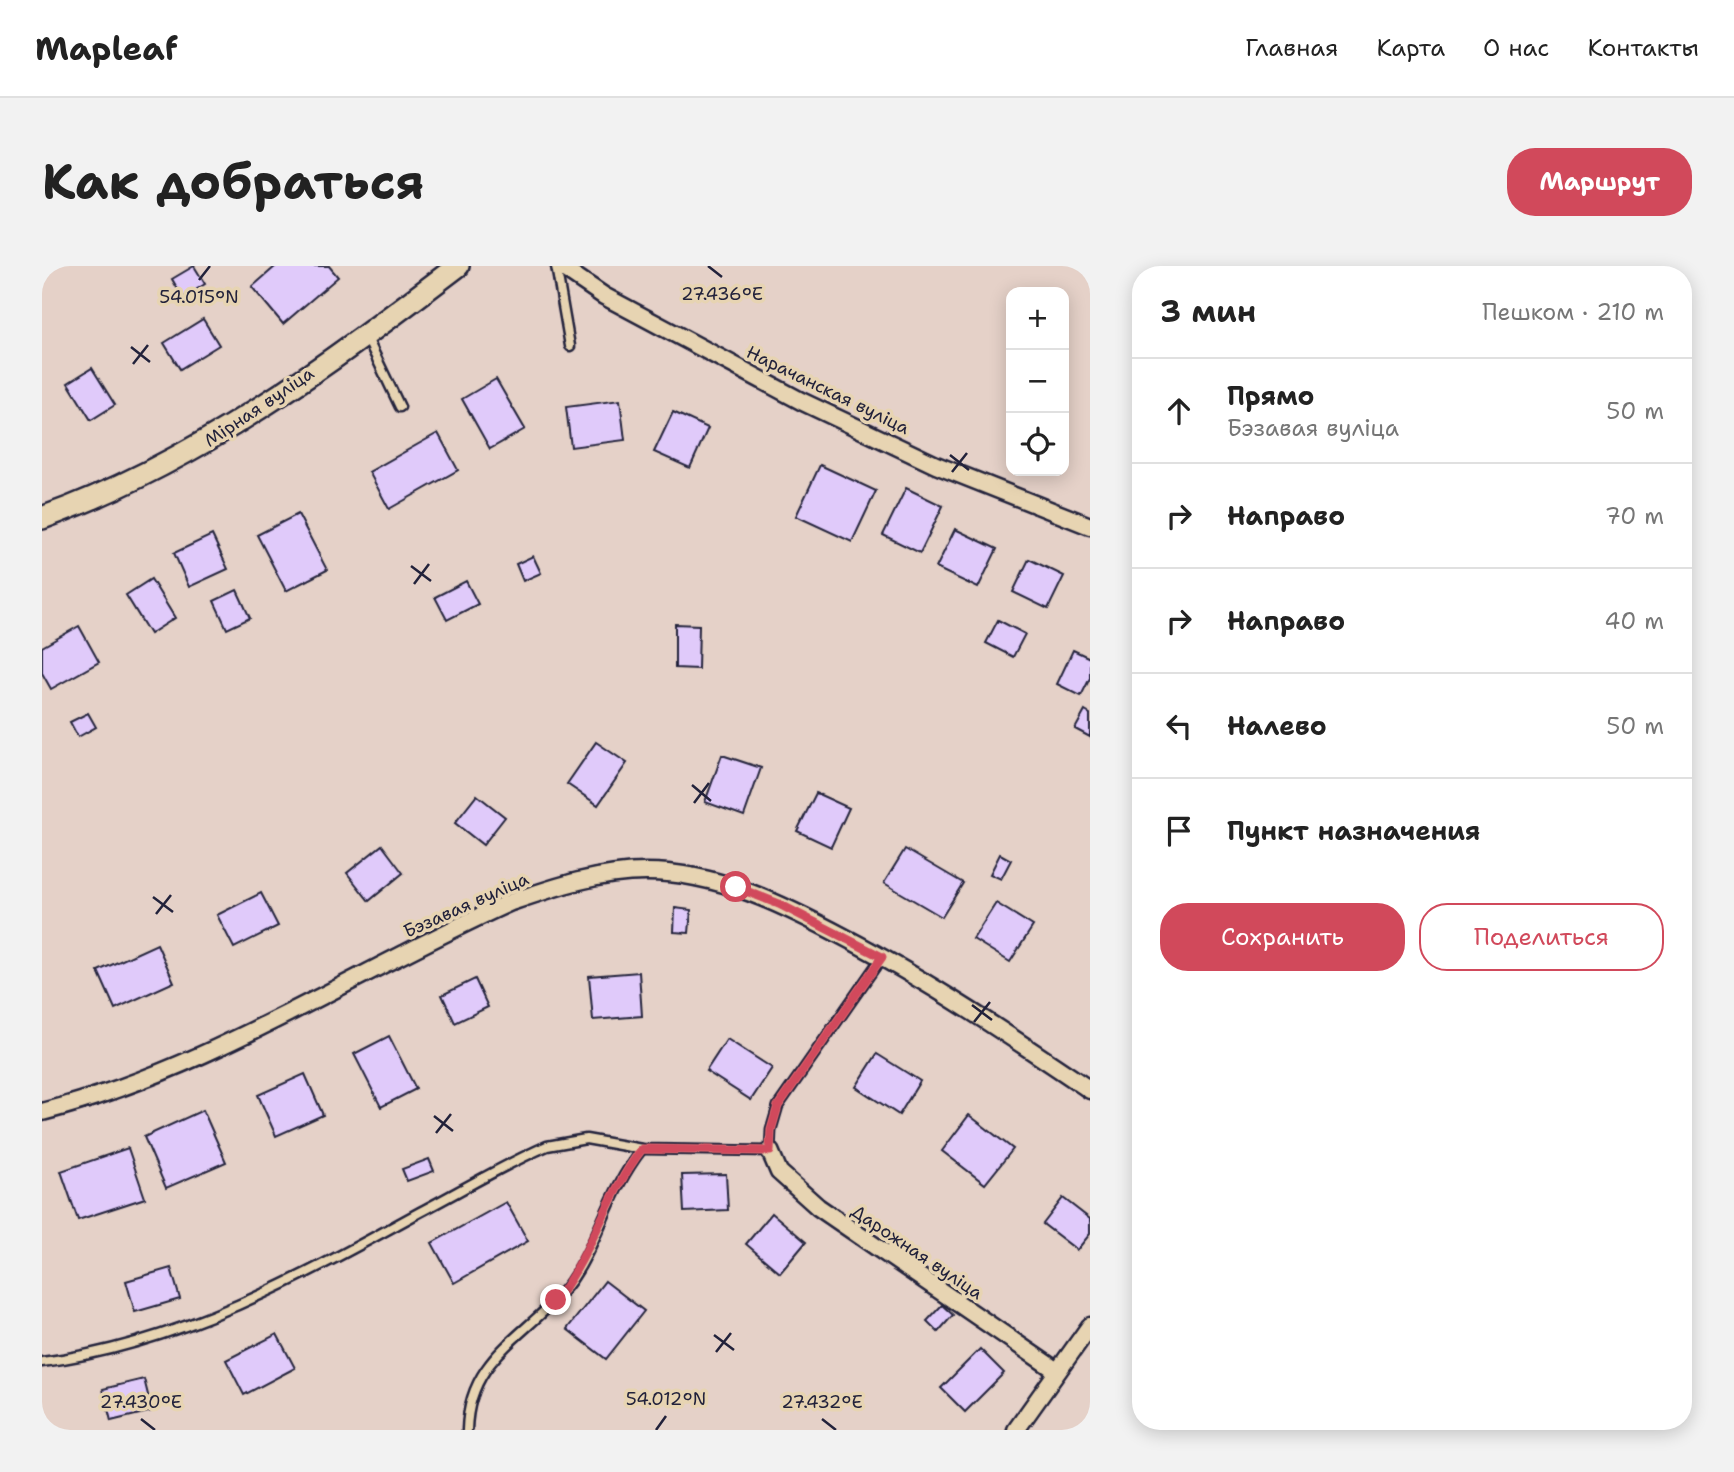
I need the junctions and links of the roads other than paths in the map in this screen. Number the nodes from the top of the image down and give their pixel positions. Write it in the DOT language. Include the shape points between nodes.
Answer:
graph roads {
  1 [pos="458,266"];
  2 [pos="558,266"];
  3 [pos="366,336"];
  4 [pos="569,346"];
  5 [pos="400,407"];
  6 [pos="42,518"];
  7 [pos="1090,526"];
  8 [pos="882,957"];
  9 [pos="1090,1090"];
  10 [pos="42,1112"];
  11 [pos="642,1149"];
  12 [pos="770,1151"];
  13 [pos="1090,1326"];
  14 [pos="42,1362"];
  15 [pos="1058,1371"];
  16 [pos="467,1430"];
  17 [pos="1016,1430"];
  1 -- 3 [label="street, Мірная вуліца"];
  2 -- 4 [label="lane"];
  2 -- 7 [label="street, Нарачанская вуліца" via="604,296 801,401 936,464"];
  3 -- 5 [label="lane"];
  3 -- 6 [label="street, Мірная вуліца" via="198,448"];
  8 -- 9 [label="street, Бэзавая вуліца" via="956,1000"];
  8 -- 10 [label="street, Бэзавая вуліца" via="736,887 647,872 606,874 511,902 211,1049"];
  8 -- 12 [label="lane" via="778,1106"];
  11 -- 12 [label="lane"];
  11 -- 14 [label="lane" via="586,1139 547,1146 242,1304 95,1352"];
  11 -- 16 [label="lane" via="616,1186 572,1280 483,1371 473,1390"];
  12 -- 15 [label="street, Дарожная вуліца" via="779,1172 818,1207"];
  13 -- 15 [label="street"];
  15 -- 17 [label="street"];
}
